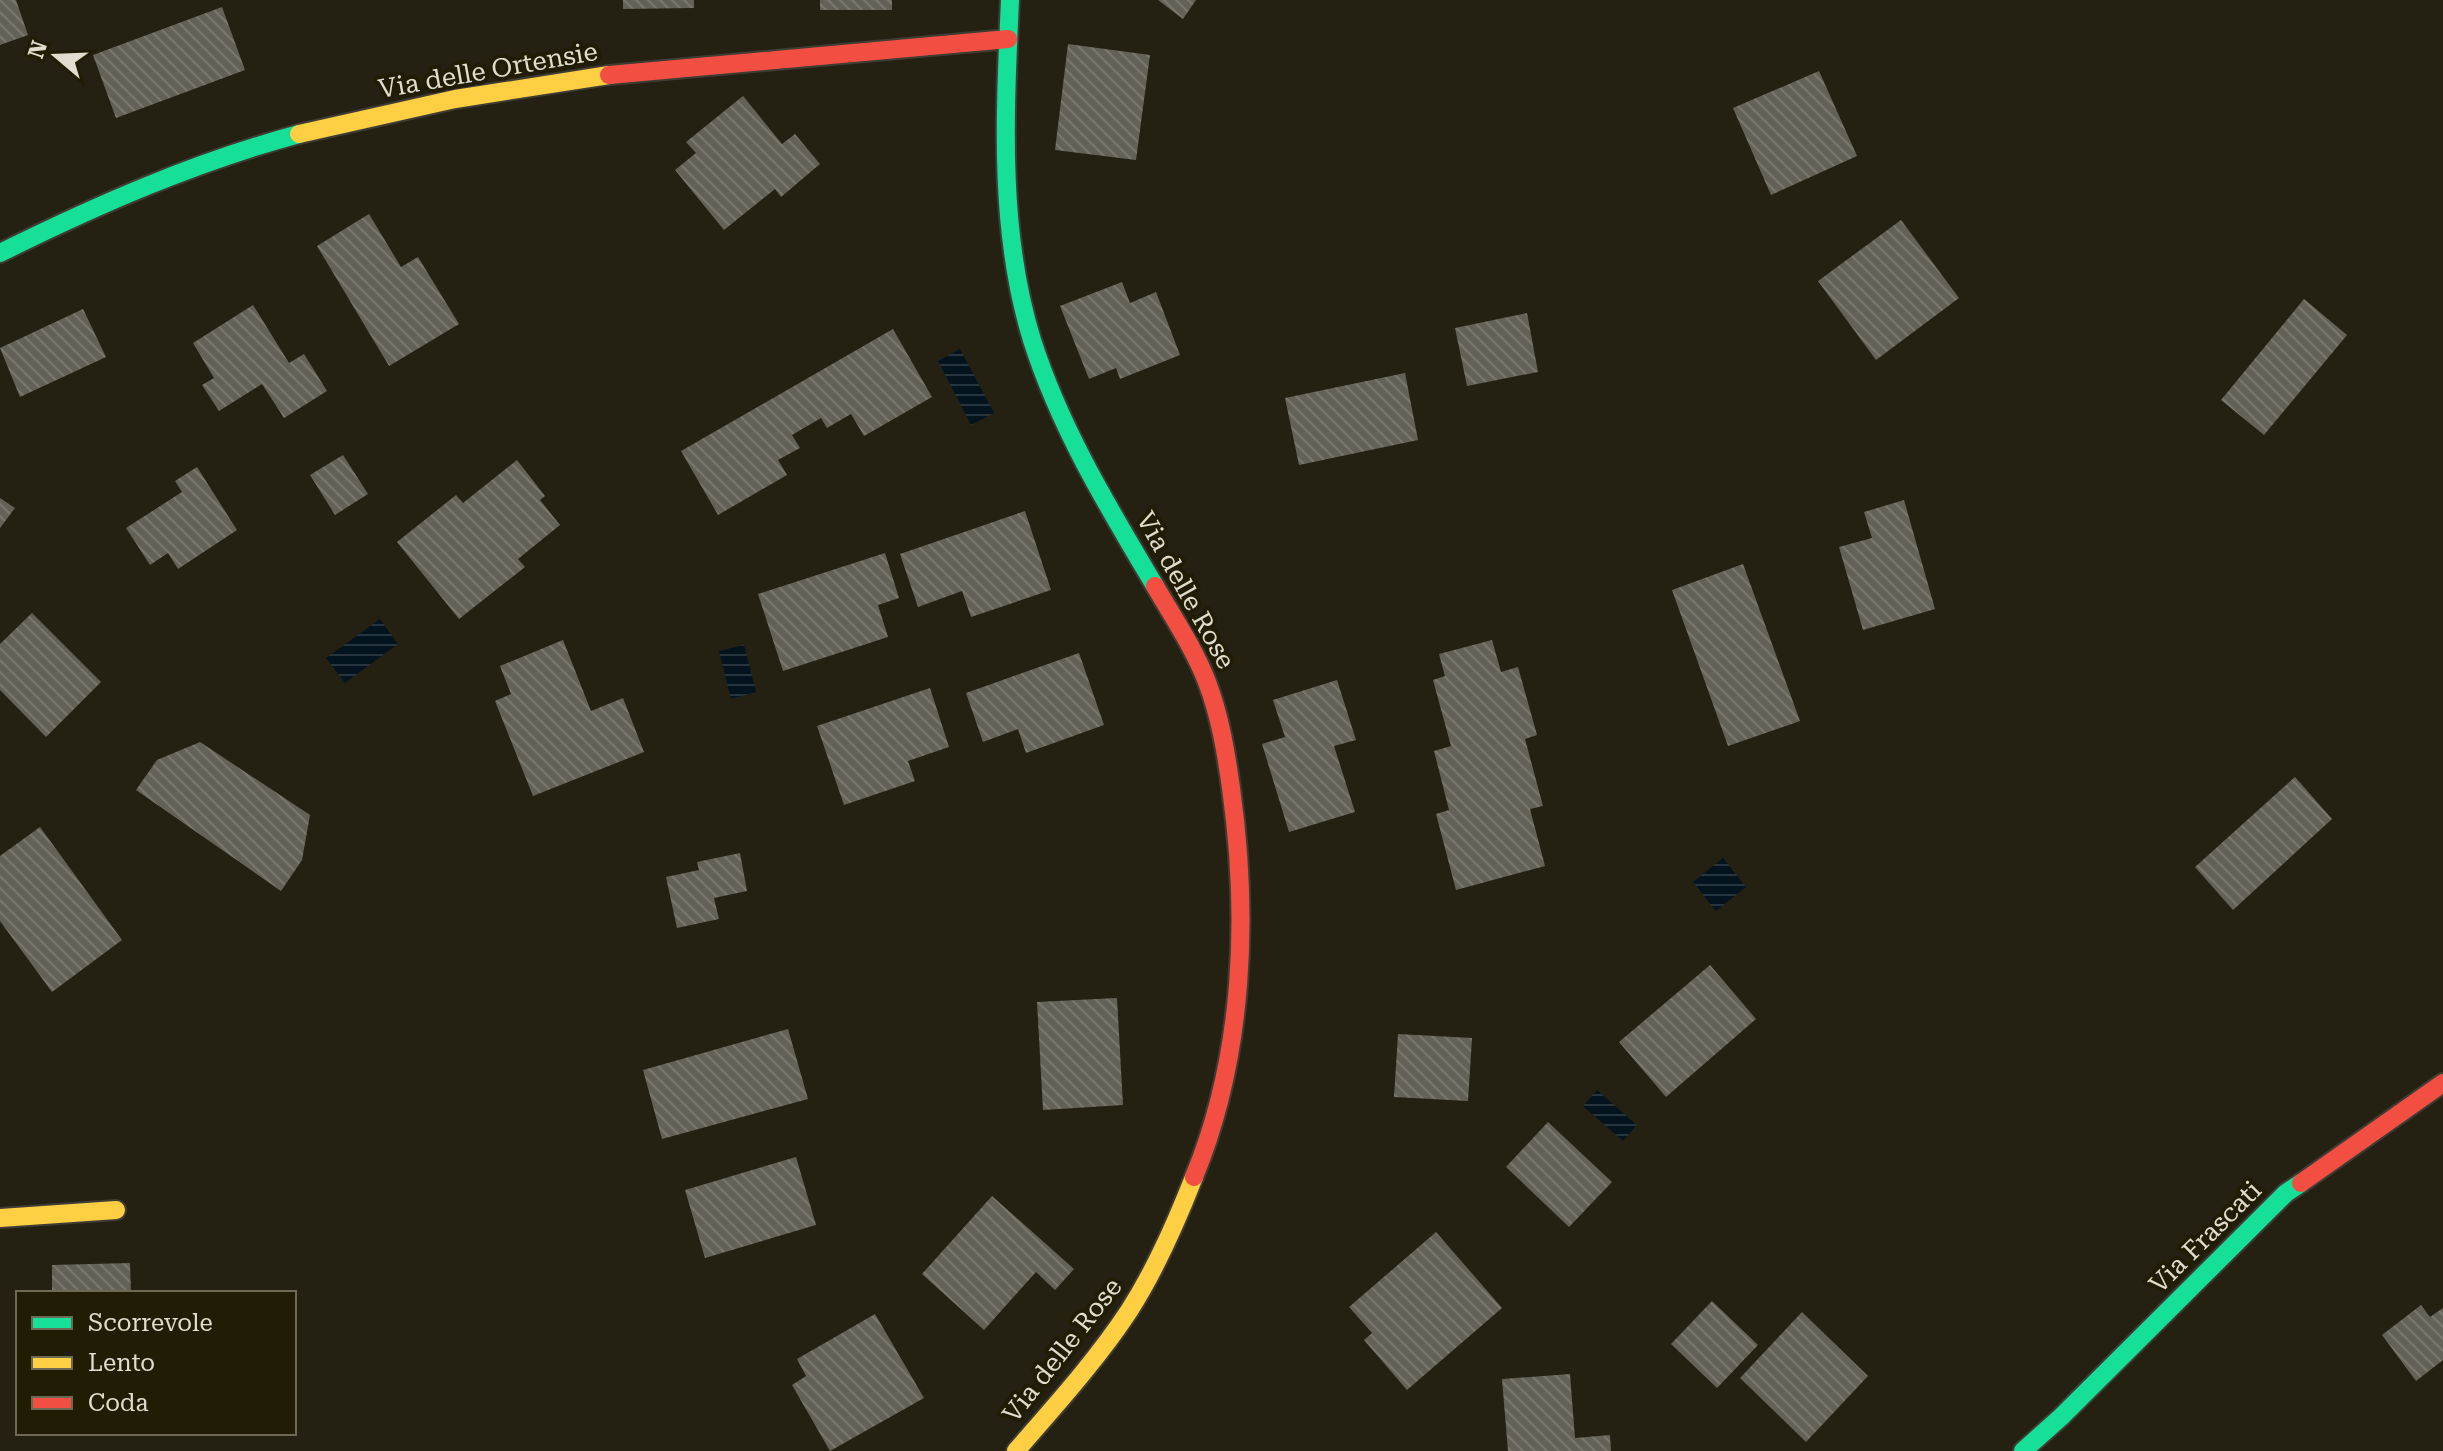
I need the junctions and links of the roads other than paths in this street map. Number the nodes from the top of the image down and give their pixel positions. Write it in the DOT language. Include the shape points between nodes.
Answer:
graph roads {
  1 [pos="1010,0"];
  2 [pos="1008,39"];
  3 [pos="0,253"];
  4 [pos="2443,1083"];
  5 [pos="116,1210"];
  6 [pos="0,1218"];
  7 [pos="1016,1451"];
  8 [pos="2023,1451"];
  1 -- 2 [label="street, Via delle Rose"];
  2 -- 3 [label="street, Via delle Ortensie" via="606,75 430,104 206,163 102,204"];
  2 -- 7 [label="street, Via delle Rose" via="1012,246 1032,339 1084,462 1207,679 1233,795 1240,859 1234,1019 1211,1125 1184,1204 1128,1311"];
  4 -- 8 [label="street, Via Frascati" via="2286,1193"];
  5 -- 6 [label="street"];
}
